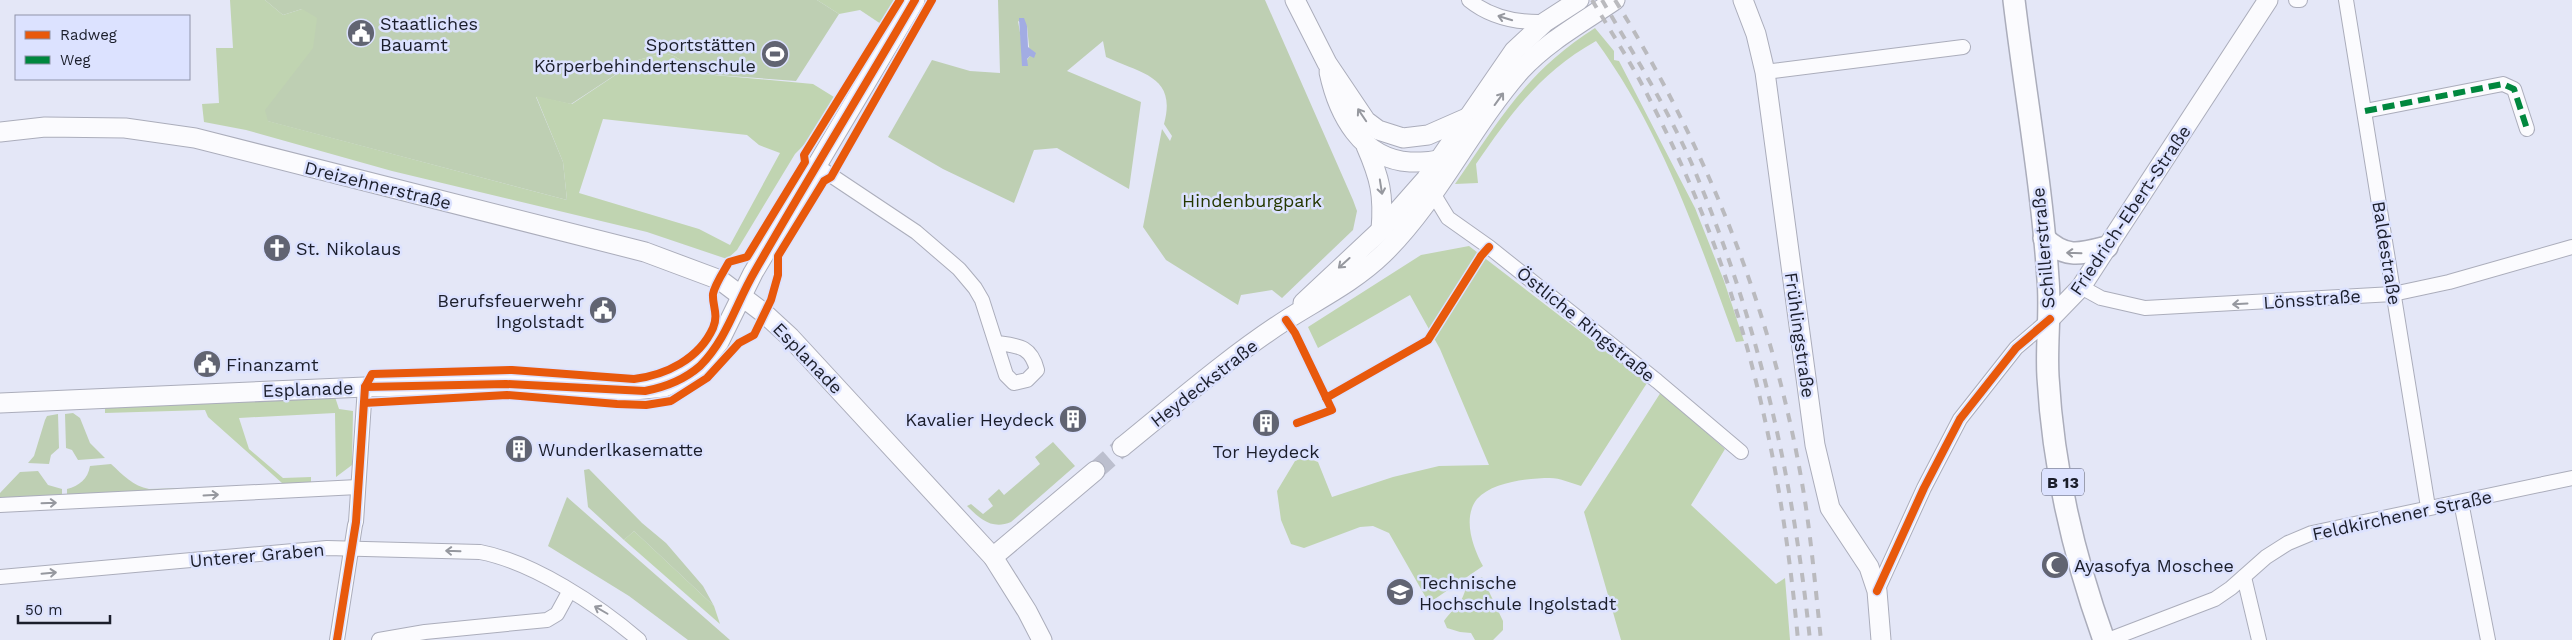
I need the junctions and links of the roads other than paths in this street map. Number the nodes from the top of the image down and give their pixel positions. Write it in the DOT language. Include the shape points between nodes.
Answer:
graph roads {
  1 [pos="915,0"];
  2 [pos="1295,0"];
  3 [pos="1468,0"];
  4 [pos="1579,0"];
  5 [pos="1615,0"];
  6 [pos="1732,0"];
  7 [pos="1743,0"];
  8 [pos="2014,0"];
  9 [pos="2268,0"];
  10 [pos="2296,0"];
  11 [pos="2300,0"];
  12 [pos="2346,0"];
  13 [pos="1750,20"];
  14 [pos="1545,22"];
  15 [pos="1963,47"];
  16 [pos="1327,63"];
  17 [pos="1765,72"];
  18 [pos="2365,111"];
  19 [pos="1470,116"];
  20 [pos="2527,129"];
  21 [pos="0,132"];
  22 [pos="1403,138"];
  23 [pos="1471,138"];
  24 [pos="1366,146"];
  25 [pos="1442,159"];
  26 [pos="1418,162"];
  27 [pos="818,166"];
  28 [pos="1430,187"];
  29 [pos="1381,230"];
  30 [pos="2044,238"];
  31 [pos="2107,247"];
  32 [pos="2572,247"];
  33 [pos="2081,287"];
  34 [pos="2393,294"];
  35 [pos="743,297"];
  36 [pos="2050,319"];
  37 [pos="1286,320"];
  38 [pos="996,344"];
  39 [pos="365,387"];
  40 [pos="0,403"];
  41 [pos="1122,447"];
  42 [pos="1741,452"];
  43 [pos="1095,470"];
  44 [pos="2572,478"];
  45 [pos="358,487"];
  46 [pos="2461,502"];
  47 [pos="0,505"];
  48 [pos="2428,507"];
  49 [pos="350,548"];
  50 [pos="993,557"];
  51 [pos="0,577"];
  52 [pos="2244,577"];
  53 [pos="1877,591"];
  54 [pos="569,592"];
  55 [pos="337,640"];
  56 [pos="379,640"];
  57 [pos="640,640"];
  58 [pos="1042,640"];
  59 [pos="1881,640"];
  60 [pos="2104,640"];
  61 [pos="2108,640"];
  62 [pos="2259,640"];
  63 [pos="2488,640"];
  1 -- 27 [label="street"];
  2 -- 16 [label="street"];
  14 -- 3 [label="street, one-way" via="1507,20 1480,9"];
  4 -- 14 [label="street"];
  23 -- 5 [label="street, Heydeckstraße, one-way" via="1523,69 1553,41"];
  6 -- 13 [label="street, Frühlingstraße"];
  7 -- 13 [label="street, Frühlingstraße"];
  8 -- 30 [label="main road, Schillerstraße / B 13"];
  9 -- 31 [label="street, Friedrich-Ebert-Straße"];
  10 -- 11 [label="street"];
  12 -- 18 [label="street, Baldestraße"];
  13 -- 17 [label="street, Frühlingstraße"];
  14 -- 19 [label="street" via="1514,51"];
  15 -- 17 [label="street"];
  22 -- 16 [label="street, one-way" via="1378,130 1366,121"];
  16 -- 24 [label="street" via="1334,96 1352,131"];
  17 -- 53 [label="street, Frühlingstraße" via="1820,467 1830,508 1869,566"];
  18 -- 20 [label="street" via="2503,84 2514,89"];
  18 -- 34 [label="street, Baldestraße"];
  19 -- 22 [label="street" via="1428,135"];
  19 -- 25 [label="street"];
  21 -- 35 [label="street, Dreizehnerstraße" via="45,127 124,128 206,140 645,252 720,280"];
  22 -- 26 [label="street" via="1410,144"];
  23 -- 25 [label="street, Heydeckstraße"];
  23 -- 28 [label="street, Heydeckstraße"];
  24 -- 26 [label="street" via="1394,160"];
  24 -- 29 [label="street, one-way" via="1381,180"];
  25 -- 26 [label="street, Heydeckstraße"];
  25 -- 28 [label="street"];
  26 -- 28 [label="street"];
  27 -- 35 [label="street" via="753,273"];
  27 -- 38 [label="street" via="916,232 960,269 982,300"];
  28 -- 29 [label="street, Heydeckstraße"];
  28 -- 37 [label="street, Heydeckstraße" via="1416,218 1382,254 1325,298"];
  28 -- 42 [label="street, Östliche Ringstraße" via="1448,218 1497,253"];
  29 -- 37 [label="street, Heydeckstraße, one-way"];
  31 -- 30 [label="main road, one-way" via="2070,253 2054,247"];
  30 -- 36 [label="main road, Schillerstraße / B 13"];
  31 -- 33 [label="street, Friedrich-Ebert-Straße"];
  32 -- 34 [label="street, Lönsstraße" via="2449,282"];
  34 -- 33 [label="street, Lönsstraße, one-way" via="2145,308 2101,298"];
  33 -- 36 [label="street, Friedrich-Ebert-Straße"];
  34 -- 48 [label="street, Baldestraße"];
  35 -- 39 [label="street, Esplanade" via="719,342 703,362 682,379 664,387 624,391 506,384"];
  35 -- 50 [label="street, Esplanade" via="778,325 820,368"];
  36 -- 53 [label="street, Friedrich-Ebert-Straße" via="2016,348 1960,419"];
  36 -- 60 [label="main road, Schillerstraße / B 13" via="2048,375 2052,419 2067,506"];
  37 -- 41 [label="street, Heydeckstraße"];
  39 -- 40 [label="street, Esplanade"];
  39 -- 45 [label="street"];
  43 -- 50 [label="street"];
  44 -- 46 [label="street, Feldkirchener Straße"];
  47 -- 45 [label="street, one-way"];
  45 -- 49 [label="street"];
  46 -- 48 [label="street, Feldkirchener Straße"];
  46 -- 63 [label="street"];
  48 -- 52 [label="street, Feldkirchener Straße" via="2312,534 2288,543"];
  51 -- 49 [label="street, Unterer Graben, one-way"];
  54 -- 49 [label="street, Unterer Graben, one-way" via="520,564 480,552"];
  49 -- 55 [label="street"];
  50 -- 58 [label="street, Esplanade"];
  52 -- 61 [label="street, Feldkirchener Straße" via="2215,599"];
  52 -- 62 [label="street"];
  53 -- 59 [label="street, Frühlingstraße"];
  54 -- 56 [label="street" via="557,614 547,620 425,632"];
  57 -- 54 [label="street, Unterer Graben, one-way" via="610,616"];
}
